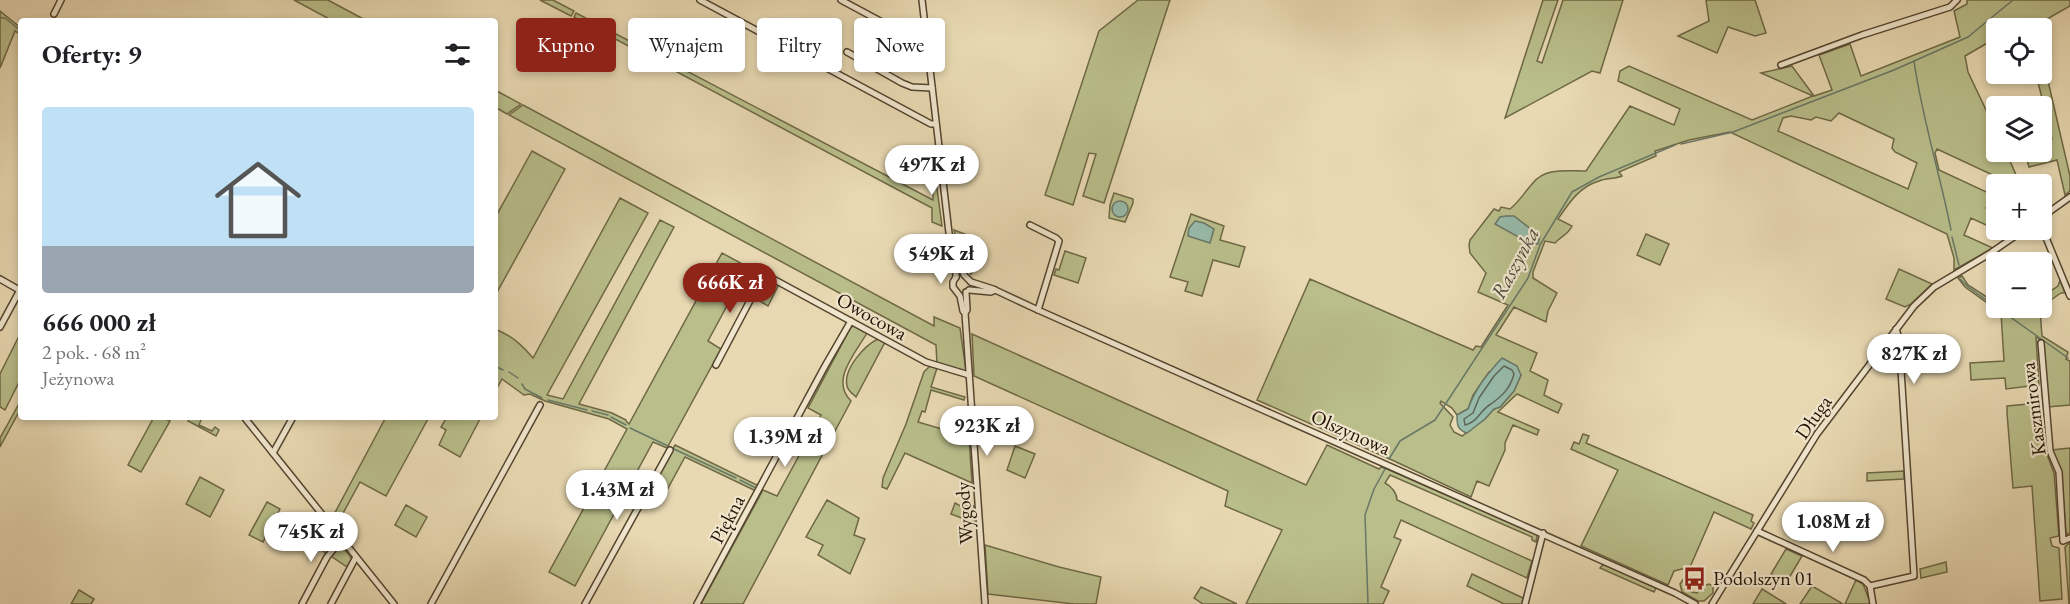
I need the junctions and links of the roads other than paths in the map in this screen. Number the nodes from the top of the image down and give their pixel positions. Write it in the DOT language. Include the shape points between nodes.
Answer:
graph roads {
  1 [pos="61,0"];
  2 [pos="700,0"];
  3 [pos="841,0"];
  4 [pos="922,0"];
  5 [pos="1957,0"];
  6 [pos="54,14"];
  7 [pos="874,18"];
  8 [pos="924,18"];
  9 [pos="847,52"];
  10 [pos="1781,65"];
  11 [pos="930,72"];
  12 [pos="932,88"];
  13 [pos="937,127"];
  14 [pos="2070,197"];
  15 [pos="2052,210"];
  16 [pos="1030,225"];
  17 [pos="2009,240"];
  18 [pos="2047,240"];
  19 [pos="955,257"];
  20 [pos="964,275"];
  21 [pos="956,277"];
  22 [pos="0,279"];
  23 [pos="971,282"];
  24 [pos="18,289"];
  25 [pos="994,290"];
  26 [pos="968,291"];
  27 [pos="958,292"];
  28 [pos="18,296"];
  29 [pos="2070,296"];
  30 [pos="1038,310"];
  31 [pos="965,313"];
  32 [pos="851,321"];
  33 [pos="0,327"];
  34 [pos="1896,329"];
  35 [pos="2041,344"];
  36 [pos="716,365"];
  37 [pos="969,375"];
  38 [pos="540,405"];
  39 [pos="246,420"];
  40 [pos="291,420"];
  41 [pos="670,450"];
  42 [pos="273,453"];
  43 [pos="1757,531"];
  44 [pos="1543,533"];
  45 [pos="2070,538"];
  46 [pos="342,539"];
  47 [pos="356,556"];
  48 [pos="1870,586"];
  49 [pos="302,604"];
  50 [pos="331,604"];
  51 [pos="394,604"];
  52 [pos="431,604"];
  53 [pos="585,604"];
  54 [pos="697,604"];
  55 [pos="985,604"];
  56 [pos="1525,604"];
  57 [pos="1695,604"];
  58 [pos="1712,604"];
  59 [pos="1873,604"];
  1 -- 6 [label="street"];
  2 -- 13 [label="street"];
  3 -- 7 [label="street"];
  4 -- 8 [label="street"];
  5 -- 10 [label="street" via="1950,7"];
  9 -- 12 [label="street" via="902,83"];
  11 -- 12 [label="street"];
  12 -- 13 [label="street"];
  13 -- 19 [label="street"];
  14 -- 15 [label="street"];
  16 -- 30 [label="street" via="1059,242"];
  17 -- 34 [label="street, Długa" via="1928,292"];
  18 -- 29 [label="street"];
  19 -- 20 [label="street"];
  19 -- 21 [label="street"];
  20 -- 21 [label="street"];
  20 -- 23 [label="street"];
  21 -- 27 [label="street" via="952,284"];
  22 -- 24 [label="street"];
  23 -- 25 [label="street, Olszynowa"];
  23 -- 26 [label="street"];
  25 -- 26 [label="street, Olszynowa"];
  25 -- 30 [label="street, Olszynowa"];
  26 -- 27 [label="street"];
  26 -- 31 [label="street, Wygody"];
  27 -- 31 [label="street, Wygody"];
  28 -- 33 [label="street"];
  30 -- 44 [label="street, Olszynowa"];
  31 -- 37 [label="street, Wygody"];
  32 -- 36 [label="street, Owocowa" via="764,274"];
  32 -- 37 [label="street, Owocowa" via="926,362"];
  32 -- 54 [label="street, Piękna"];
  34 -- 43 [label="street, Długa" via="1817,434"];
  34 -- 48 [label="street" via="1914,576"];
  35 -- 45 [label="street, Kaszmirowa" via="2050,451 2059,472 2063,541"];
  37 -- 55 [label="street, Wygody"];
  38 -- 52 [label="street"];
  39 -- 42 [label="street"];
  40 -- 42 [label="street"];
  41 -- 53 [label="street"];
  42 -- 46 [label="street"];
  43 -- 48 [label="street"];
  43 -- 58 [label="street, Długa"];
  44 -- 56 [label="street"];
  44 -- 57 [label="street, Olszynowa"];
  46 -- 47 [label="street"];
  46 -- 49 [label="street" via="327,557"];
  47 -- 50 [label="street"];
  47 -- 51 [label="street"];
  48 -- 59 [label="street"];
}
